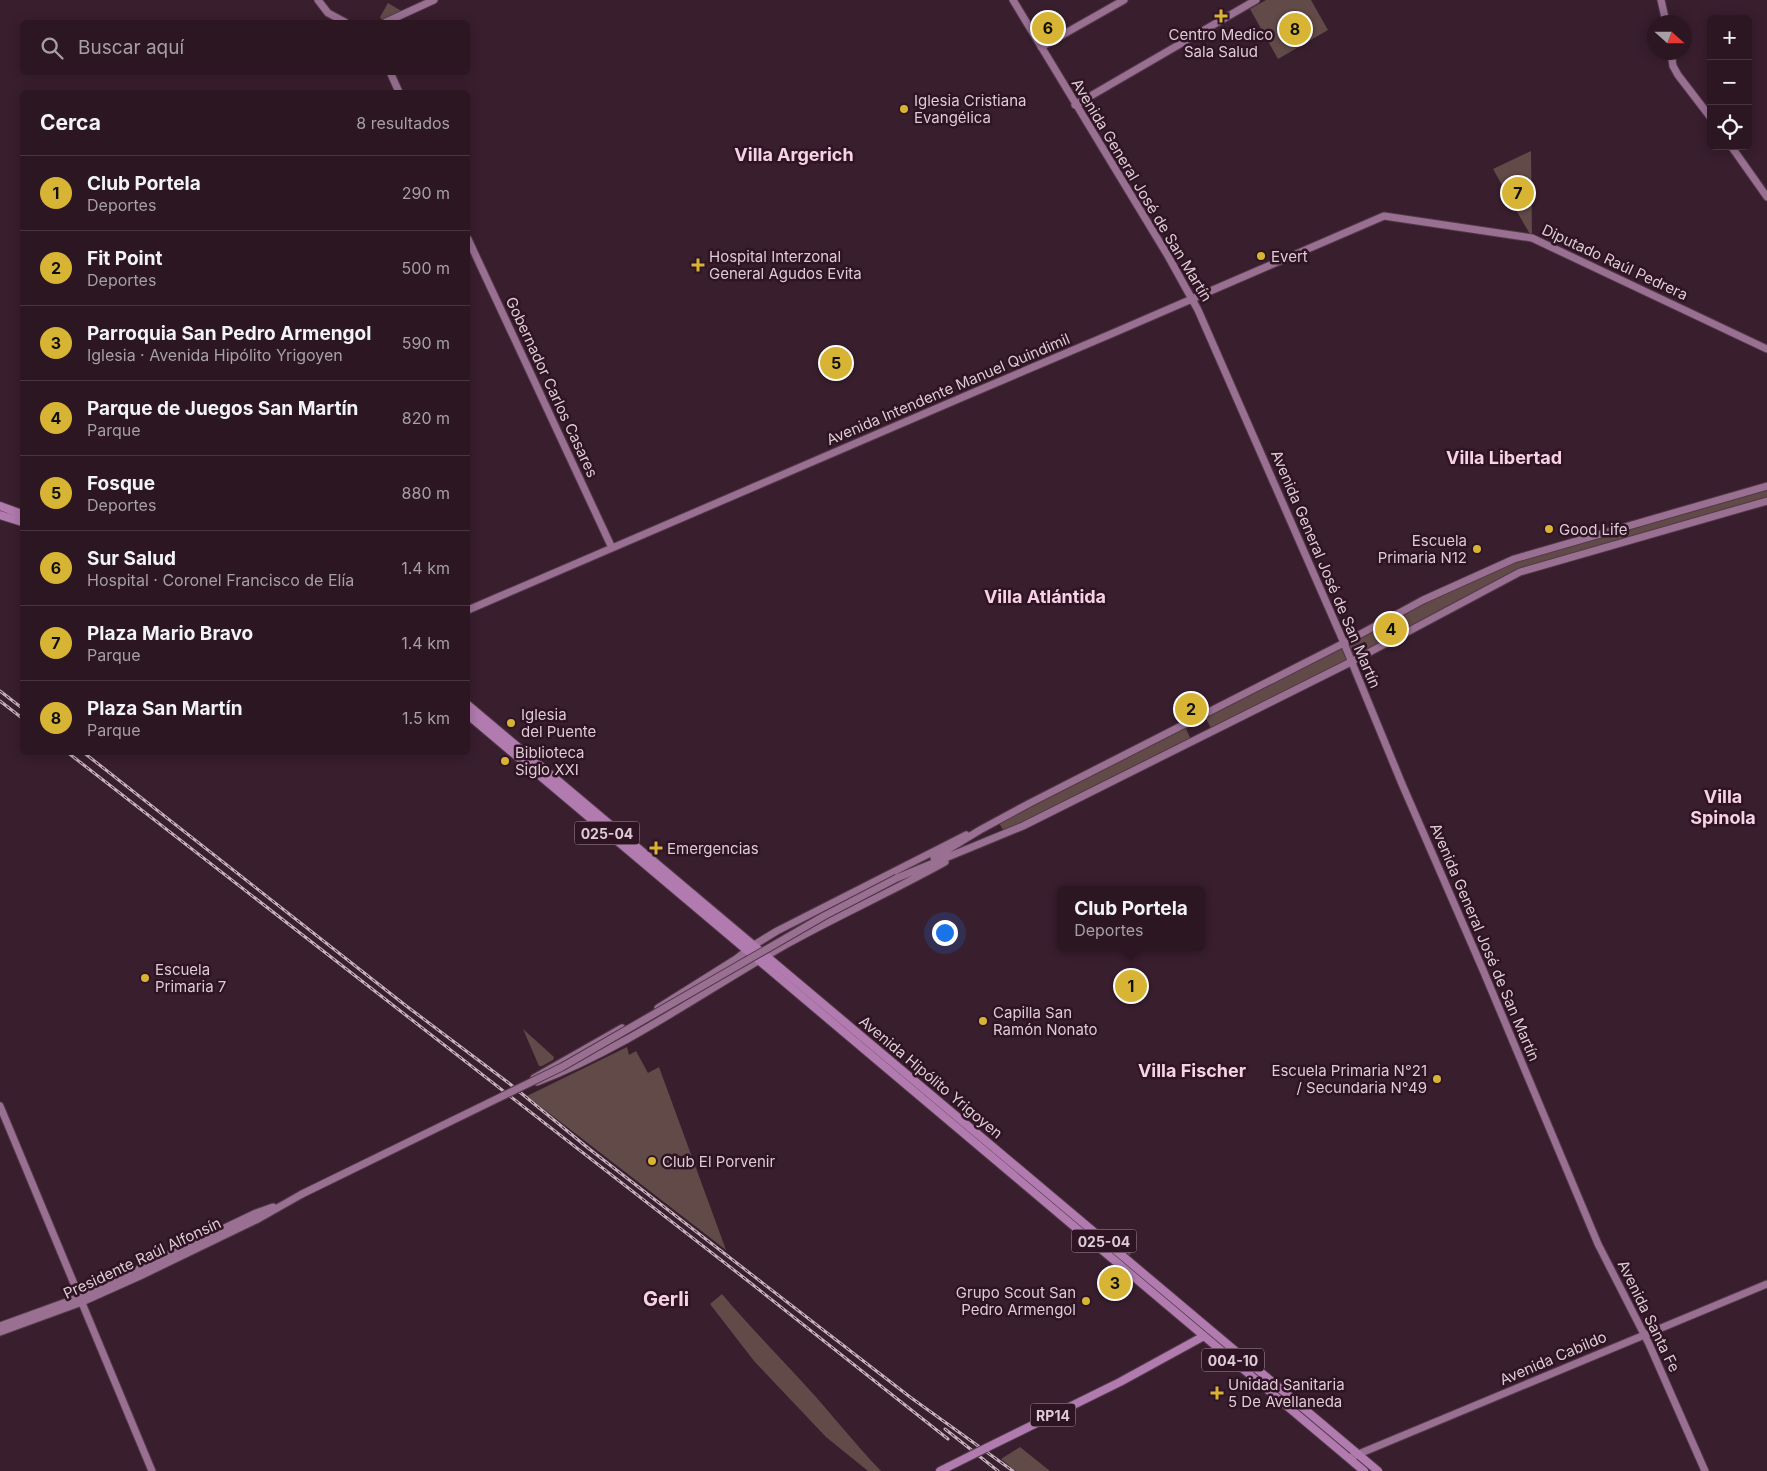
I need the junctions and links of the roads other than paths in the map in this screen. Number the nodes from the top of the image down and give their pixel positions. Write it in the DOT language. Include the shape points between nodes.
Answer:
graph roads {
  1 [pos="318,0"];
  2 [pos="434,0"];
  3 [pos="1013,0"];
  4 [pos="1124,0"];
  5 [pos="1256,0"];
  6 [pos="1661,0"];
  7 [pos="1664,15"];
  8 [pos="341,20"];
  9 [pos="390,20"];
  10 [pos="1041,47"];
  11 [pos="1673,60"];
  12 [pos="391,75"];
  13 [pos="398,90"];
  14 [pos="1075,105"];
  15 [pos="1707,113"];
  16 [pos="1734,150"];
  17 [pos="1767,197"];
  18 [pos="1444,224"];
  19 [pos="470,243"];
  20 [pos="1192,298"];
  21 [pos="1767,349"];
  22 [pos="1767,486"];
  23 [pos="1767,501"];
  24 [pos="0,506"];
  25 [pos="20,513"];
  26 [pos="0,515"];
  27 [pos="20,521"];
  28 [pos="612,548"];
  29 [pos="470,609"];
  30 [pos="1344,643"];
  31 [pos="1351,662"];
  32 [pos="470,707"];
  33 [pos="470,717"];
  34 [pos="980,830"];
  35 [pos="968,849"];
  36 [pos="912,871"];
  37 [pos="754,945"];
  38 [pos="747,950"];
  39 [pos="763,959"];
  40 [pos="516,1089"];
  41 [pos="0,1106"];
  42 [pos="1568,1172"];
  43 [pos="1767,1284"];
  44 [pos="81,1300"];
  45 [pos="0,1326"];
  46 [pos="0,1332"];
  47 [pos="1212,1332"];
  48 [pos="1645,1335"];
  49 [pos="1204,1336"];
  50 [pos="1358,1455"];
  51 [pos="1349,1458"];
  52 [pos="152,1471"];
  53 [pos="940,1471"];
  54 [pos="1364,1471"];
  55 [pos="1378,1471"];
  56 [pos="1705,1471"];
  1 -- 8 [label="main road" via="328,13"];
  2 -- 9 [label="main road"];
  3 -- 10 [label="main road, Avenida General José de San Martín"];
  4 -- 10 [label="main road"];
  5 -- 14 [label="main road"];
  6 -- 7 [label="main road"];
  10 -- 14 [label="main road, Avenida General José de San Martín"];
  11 -- 15 [label="main road" via="1675,70"];
  12 -- 13 [label="main road"];
  14 -- 20 [label="main road, Avenida General José de San Martín"];
  16 -- 17 [label="main road"];
  18 -- 20 [label="main road, Avenida Intendente Manuel Quindimil" via="1380,216"];
  18 -- 21 [label="main road, Diputado Raúl Pedrera" via="1532,238"];
  19 -- 28 [label="main road, Gobernador Carlos Casares"];
  20 -- 28 [label="main road, Avenida Intendente Manuel Quindimil"];
  20 -- 30 [label="main road, Avenida General José de San Martín"];
  22 -- 30 [label="main road" via="1514,559 1423,600"];
  23 -- 31 [label="main road" via="1520,572"];
  24 -- 25 [label="main road"];
  26 -- 27 [label="main road"];
  28 -- 29 [label="main road, Avenida Intendente Manuel Quindimil"];
  30 -- 31 [label="main road, Avenida General José de San Martín"];
  30 -- 34 [label="main road"];
  31 -- 35 [label="main road" via="1023,826"];
  31 -- 42 [label="main road, Avenida General José de San Martín"];
  32 -- 37 [label="main road, Avenida Hipólito Yrigoyen / 025-04"];
  33 -- 38 [label="main road, Avenida Hipólito Yrigoyen / 025-04"];
  34 -- 36 [label="main road"];
  34 -- 37 [label="main road" via="946,844"];
  35 -- 36 [label="main road"];
  35 -- 39 [label="main road"];
  36 -- 40 [label="main road, bridge" via="824,916 574,1061"];
  37 -- 38 [label="main road"];
  37 -- 39 [label="main road, Avenida Hipólito Yrigoyen / 025-04"];
  38 -- 39 [label="main road, Avenida Hipólito Yrigoyen / 025-04"];
  38 -- 40 [label="main road, bridge" via="686,990"];
  39 -- 40 [label="main road, bridge" via="574,1068"];
  39 -- 47 [label="main road, Avenida Hipólito Yrigoyen / 025-04"];
  39 -- 49 [label="main road, Avenida Hipólito Yrigoyen / 025-04"];
  40 -- 44 [label="main road, Presidente Raúl Alfonsín, bridge" via="302,1194 258,1220"];
  41 -- 44 [label="main road"];
  42 -- 48 [label="main road, Avenida Santa Fe" via="1605,1258"];
  43 -- 48 [label="main road, Avenida Cabildo"];
  44 -- 45 [label="main road, Presidente Raúl Alfonsín"];
  44 -- 46 [label="main road, Presidente Raúl Alfonsín"];
  44 -- 52 [label="main road"];
  47 -- 50 [label="main road, Avenida Hipólito Yrigoyen / 004-10"];
  48 -- 50 [label="main road, Avenida Cabildo"];
  48 -- 56 [label="main road, Avenida Santa Fe"];
  49 -- 51 [label="main road, Avenida Hipólito Yrigoyen / 004-10"];
  49 -- 53 [label="main road, RP14, bridge" via="1120,1382"];
  50 -- 51 [label="main road, Avenida Cabildo"];
  50 -- 55 [label="main road, Avenida Hipólito Yrigoyen / 004-10"];
  51 -- 54 [label="main road, Avenida Hipólito Yrigoyen / 004-10"];
}
